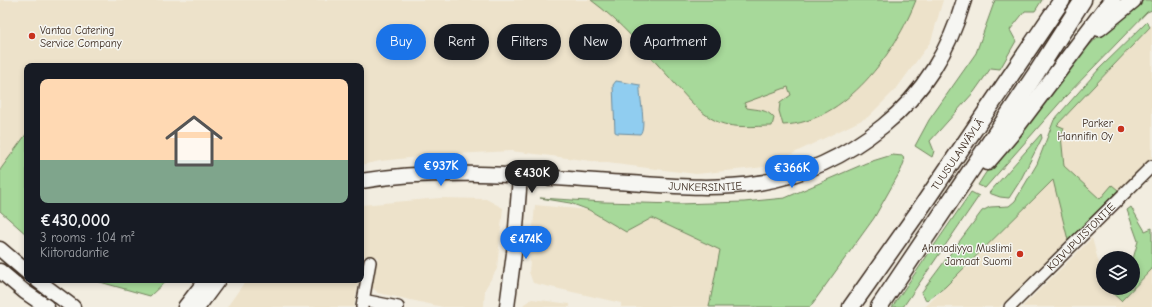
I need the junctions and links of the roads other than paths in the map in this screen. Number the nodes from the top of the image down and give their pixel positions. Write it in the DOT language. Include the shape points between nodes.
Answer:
graph roads {
  1 [pos="964,0"];
  2 [pos="1062,0"];
  3 [pos="1083,0"];
  4 [pos="1112,0"];
  5 [pos="1133,0"];
  6 [pos="1074,50"];
  7 [pos="1152,166"];
  8 [pos="520,177"];
  9 [pos="364,181"];
  10 [pos="932,228"];
  11 [pos="0,249"];
  12 [pos="370,262"];
  13 [pos="24,269"];
  14 [pos="0,271"];
  15 [pos="41,283"];
  16 [pos="204,283"];
  17 [pos="216,283"];
  18 [pos="363,304"];
  19 [pos="47,307"];
  20 [pos="74,307"];
  21 [pos="185,307"];
  22 [pos="198,307"];
  23 [pos="398,307"];
  24 [pos="506,307"];
  25 [pos="851,307"];
  26 [pos="879,307"];
  27 [pos="1010,307"];
  1 -- 8 [label="main road, JUNKERSINTIE" via="949,42 918,91 895,117 874,134 822,164 789,176 729,186 692,187"];
  2 -- 25 [label="highway, TUUSULANVÄYLÄ" via="921,209"];
  3 -- 10 [label="highway, TUUSULANVÄYLÄ"];
  4 -- 6 [label="highway"];
  5 -- 6 [label="highway"];
  6 -- 10 [label="highway" via="1011,134"];
  7 -- 27 [label="street, KOIVUPUISTONTIE"];
  8 -- 9 [label="main road, JUNKERSINTIE" via="436,175 392,176"];
  8 -- 24 [label="main road" via="514,253"];
  10 -- 26 [label="highway, TUUSULANVÄYLÄ"];
  11 -- 13 [label="main road"];
  12 -- 18 [label="street"];
  14 -- 19 [label="main road"];
  15 -- 20 [label="main road"];
  16 -- 21 [label="main road"];
  17 -- 22 [label="main road"];
  18 -- 23 [label="street"];
}
